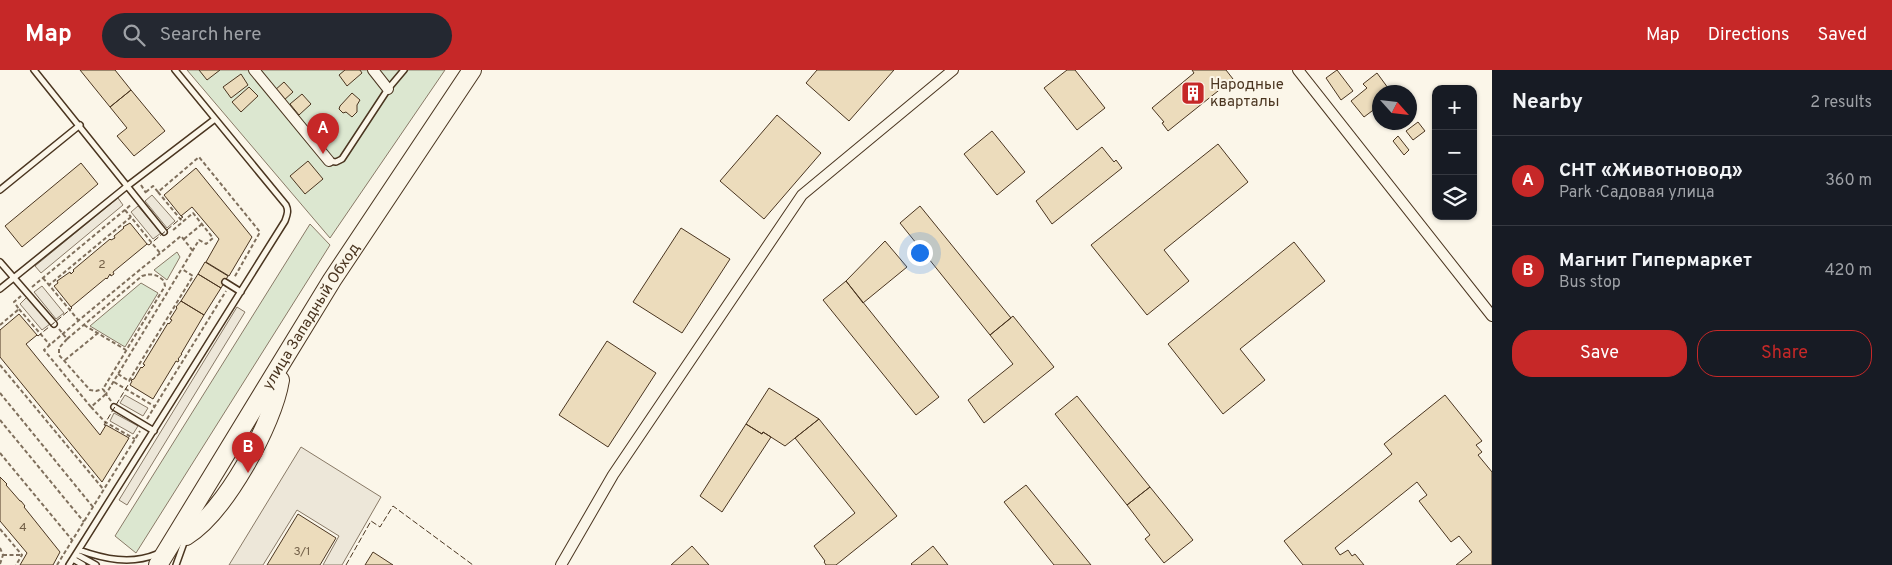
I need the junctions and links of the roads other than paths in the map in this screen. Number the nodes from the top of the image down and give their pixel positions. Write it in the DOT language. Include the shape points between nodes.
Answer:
graph roads {
  1 [pos="34,70"];
  2 [pos="175,70"];
  3 [pos="254,70"];
  4 [pos="373,70"];
  5 [pos="404,70"];
  6 [pos="472,70"];
  7 [pos="480,70"];
  8 [pos="953,70"];
  9 [pos="1298,70"];
  10 [pos="388,89"];
  11 [pos="216,119"];
  12 [pos="80,125"];
  13 [pos="329,161"];
  14 [pos="126,186"];
  15 [pos="0,190"];
  16 [pos="165,234"];
  17 [pos="0,262"];
  18 [pos="14,277"];
  19 [pos="227,283"];
  20 [pos="0,289"];
  21 [pos="241,292"];
  22 [pos="1492,316"];
  23 [pos="54,324"];
  24 [pos="114,407"];
  25 [pos="154,431"];
  26 [pos="186,536"];
  27 [pos="170,545"];
  28 [pos="77,552"];
  29 [pos="71,563"];
  30 [pos="83,565"];
  31 [pos="96,565"];
  32 [pos="158,565"];
  33 [pos="169,565"];
  34 [pos="176,565"];
  35 [pos="561,565"];
  1 -- 12 [label="lane"];
  2 -- 11 [label="lane"];
  3 -- 13 [label="street"];
  4 -- 10 [label="street"];
  5 -- 10 [label="lane"];
  6 -- 27 [label="highway, улица Западный Обход" via="332,280"];
  7 -- 26 [label="highway, улица Западный Обход" via="309,332"];
  8 -- 35 [label="street" via="802,195 613,475"];
  9 -- 22 [label="street"];
  10 -- 13 [label="lane" via="342,159"];
  11 -- 14 [label="lane"];
  11 -- 21 [label="lane" via="288,210 285,221"];
  12 -- 14 [label="lane"];
  12 -- 15 [label="lane"];
  14 -- 16 [label="lane"];
  14 -- 18 [label="lane"];
  17 -- 18 [label="lane"];
  18 -- 20 [label="lane"];
  18 -- 23 [label="lane"];
  19 -- 21 [label="lane"];
  21 -- 25 [label="lane"];
  24 -- 25 [label="lane"];
  25 -- 28 [label="lane"];
  26 -- 33 [label="highway, улица Западный Обход"];
  26 -- 34 [label="lane"];
  27 -- 28 [label="lane" via="155,556 132,562"];
  27 -- 32 [label="highway, улица Западный Обход"];
  28 -- 29 [label="lane"];
  28 -- 31 [label="lane"];
  29 -- 30 [label="lane"];
}
